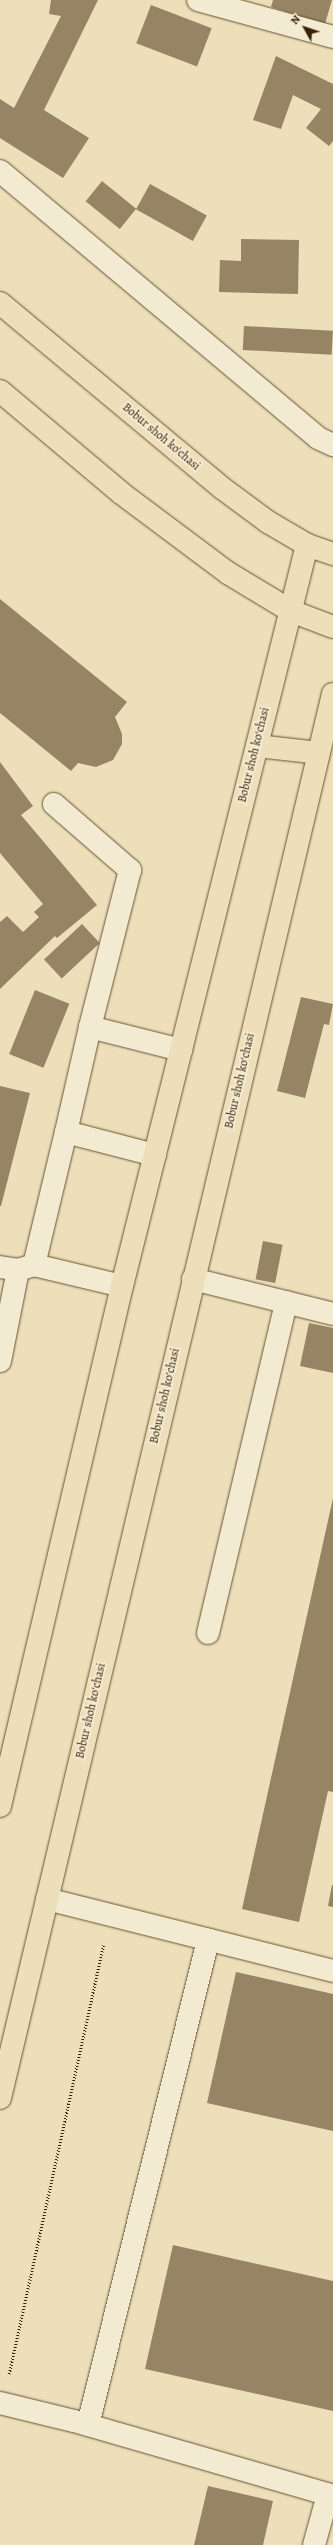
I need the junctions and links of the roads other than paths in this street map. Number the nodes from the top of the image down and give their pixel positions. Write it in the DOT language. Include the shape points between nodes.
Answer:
graph roads {
  1 [pos="198,0"];
  2 [pos="333,37"];
  3 [pos="0,171"];
  4 [pos="0,303"];
  5 [pos="0,390"];
  6 [pos="333,445"];
  7 [pos="307,544"];
  8 [pos="333,554"];
  9 [pos="291,611"];
  10 [pos="333,627"];
  11 [pos="333,694"];
  12 [pos="257,746"];
  13 [pos="319,753"];
  14 [pos="54,804"];
  15 [pos="90,1027"];
  16 [pos="181,1050"];
  17 [pos="66,1132"];
  18 [pos="155,1155"];
  19 [pos="17,1268"];
  20 [pos="193,1278"];
  21 [pos="122,1286"];
  22 [pos="286,1302"];
  23 [pos="333,1314"];
  24 [pos="0,1361"];
  25 [pos="208,1632"];
  26 [pos="0,1806"];
  27 [pos="47,1900"];
  28 [pos="208,1940"];
  29 [pos="333,1971"];
  30 [pos="0,2098"];
  31 [pos="1,2403"];
  32 [pos="88,2425"];
  33 [pos="330,2496"];
  34 [pos="314,2545"];
  1 -- 2 [label="street"];
  3 -- 6 [label="street" via="318,438"];
  4 -- 7 [label="main road, Bobur shoh ko'chasi" via="222,488 268,522"];
  5 -- 9 [label="main road" via="121,493 228,573"];
  7 -- 8 [label="main road, Bobur shoh ko'chasi"];
  7 -- 9 [label="main road, Bobur shoh koʻchasi"];
  9 -- 10 [label="main road"];
  9 -- 12 [label="main road, Bobur shoh koʻchasi"];
  11 -- 13 [label="main road, Bobur shoh koʻchasi"];
  12 -- 13 [label="main road"];
  12 -- 16 [label="main road, Bobur shoh koʻchasi"];
  13 -- 20 [label="main road, Bobur shoh koʻchasi"];
  14 -- 15 [label="street" via="130,870"];
  15 -- 16 [label="street"];
  15 -- 17 [label="street"];
  16 -- 18 [label="main road, Bobur shoh koʻchasi"];
  17 -- 18 [label="street"];
  17 -- 19 [label="street"];
  18 -- 21 [label="main road, Bobur shoh koʻchasi"];
  19 -- 21 [label="street"];
  19 -- 24 [label="street"];
  20 -- 22 [label="street"];
  20 -- 27 [label="main road, Bobur shoh koʻchasi"];
  21 -- 26 [label="main road, Bobur shoh koʻchasi"];
  22 -- 23 [label="street"];
  22 -- 25 [label="street"];
  27 -- 28 [label="street"];
  27 -- 30 [label="main road, Bobur shoh koʻchasi"];
  28 -- 29 [label="street"];
  28 -- 32 [label="street"];
  31 -- 32 [label="street"];
  32 -- 33 [label="street"];
  33 -- 34 [label="street"];
}
